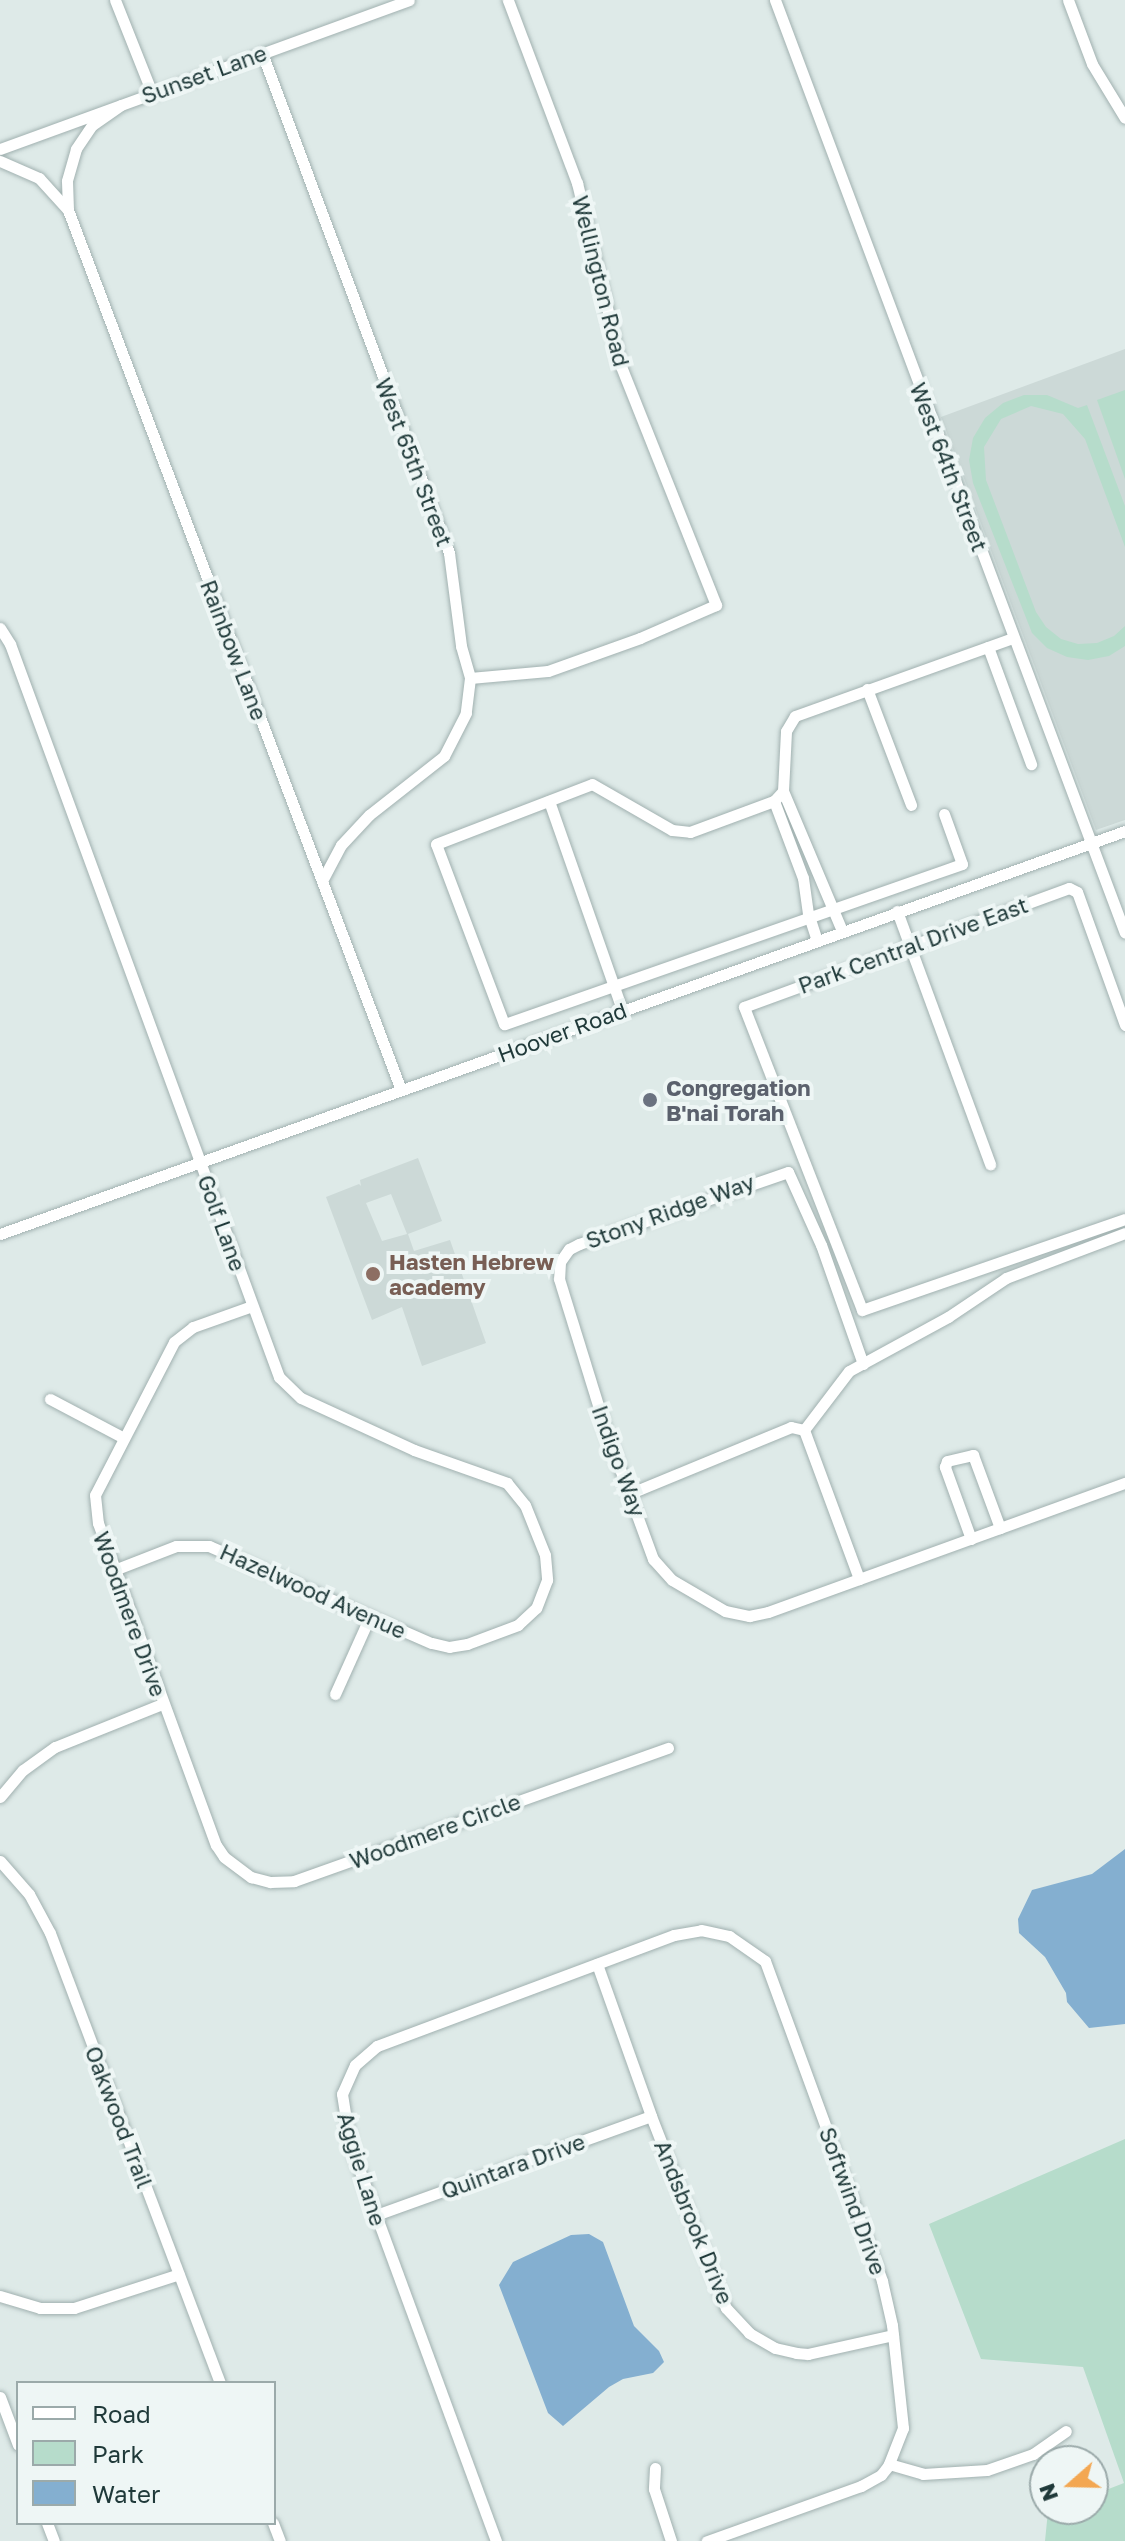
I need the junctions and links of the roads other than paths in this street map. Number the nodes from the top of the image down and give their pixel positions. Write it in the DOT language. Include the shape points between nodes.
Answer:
graph roads {
  1 [pos="115,0"];
  2 [pos="409,0"];
  3 [pos="508,0"];
  4 [pos="775,0"];
  5 [pos="1068,0"];
  6 [pos="262,53"];
  7 [pos="152,93"];
  8 [pos="121,105"];
  9 [pos="1125,118"];
  10 [pos="0,149"];
  11 [pos="0,161"];
  12 [pos="68,210"];
  13 [pos="0,628"];
  14 [pos="1013,638"];
  15 [pos="988,647"];
  16 [pos="470,678"];
  17 [pos="867,689"];
  18 [pos="1031,764"];
  19 [pos="783,791"];
  20 [pos="549,801"];
  21 [pos="774,801"];
  22 [pos="911,805"];
  23 [pos="944,814"];
  24 [pos="1125,831"];
  25 [pos="1090,843"];
  26 [pos="322,880"];
  27 [pos="834,911"];
  28 [pos="897,911"];
  29 [pos="809,919"];
  30 [pos="842,931"];
  31 [pos="1125,933"];
  32 [pos="817,940"];
  33 [pos="910,945"];
  34 [pos="614,988"];
  35 [pos="622,1010"];
  36 [pos="1125,1025"];
  37 [pos="401,1090"];
  38 [pos="201,1162"];
  39 [pos="990,1164"];
  40 [pos="1125,1219"];
  41 [pos="1125,1233"];
  42 [pos="0,1234"];
  43 [pos="560,1262"];
  44 [pos="252,1306"];
  45 [pos="863,1364"];
  46 [pos="50,1399"];
  47 [pos="804,1430"];
  48 [pos="122,1437"];
  49 [pos="1125,1483"];
  50 [pos="631,1493"];
  51 [pos="1000,1528"];
  52 [pos="971,1539"];
  53 [pos="114,1570"];
  54 [pos="859,1579"];
  55 [pos="370,1616"];
  56 [pos="467,1644"];
  57 [pos="335,1694"];
  58 [pos="162,1704"];
  59 [pos="668,1748"];
  60 [pos="0,1797"];
  61 [pos="214,1841"];
  62 [pos="0,1861"];
  63 [pos="753,1950"];
  64 [pos="597,1964"];
  65 [pos="651,2116"];
  66 [pos="376,2215"];
  67 [pos="179,2274"];
  68 [pos="1,2298"];
  69 [pos="893,2335"];
  70 [pos="219,2381"];
  71 [pos="0,2397"];
  72 [pos="1066,2431"];
  73 [pos="16,2440"];
  74 [pos="889,2464"];
  75 [pos="655,2468"];
  76 [pos="496,2541"];
  77 [pos="671,2541"];
  78 [pos="707,2541"];
  1 -- 7 [label="street"];
  2 -- 6 [label="street, Sunset Lane"];
  3 -- 16 [label="street, Wellington Road" via="577,183 621,366 716,605 548,671"];
  4 -- 14 [label="street, West 64th Street"];
  5 -- 9 [label="street" via="1092,64"];
  6 -- 7 [label="street, Sunset Lane"];
  6 -- 16 [label="street, West 65th Street" via="449,553"];
  7 -- 8 [label="street, Sunset Lane"];
  8 -- 10 [label="street, Sunset Lane"];
  8 -- 12 [label="street, Rainbow Lane" via="92,125 76,149 67,181"];
  11 -- 12 [label="street, Rainbow Lane" via="39,178"];
  12 -- 26 [label="street, Rainbow Lane"];
  13 -- 38 [label="street, Golf Lane"];
  14 -- 15 [label="street"];
  14 -- 25 [label="street, West 64th Street"];
  15 -- 17 [label="street"];
  15 -- 18 [label="street"];
  16 -- 26 [label="street, West 65th Street" via="466,713 444,756 369,815 341,845"];
  17 -- 19 [label="street" via="788,723"];
  17 -- 22 [label="street"];
  19 -- 21 [label="street"];
  19 -- 27 [label="street"];
  20 -- 21 [label="street" via="592,784 680,833"];
  20 -- 34 [label="street"];
  20 -- 34 [label="street, Hoover Road" via="436,844 504,1024"];
  21 -- 29 [label="street" via="803,878"];
  23 -- 27 [label="street, Hoover Road" via="962,864"];
  24 -- 25 [label="street, Hoover Road"];
  25 -- 28 [label="street, Hoover Road"];
  25 -- 31 [label="street, West 64th Street"];
  26 -- 37 [label="street, Rainbow Lane"];
  27 -- 29 [label="street, Hoover Road"];
  27 -- 30 [label="street"];
  28 -- 30 [label="street, Hoover Road"];
  28 -- 33 [label="street"];
  29 -- 32 [label="street"];
  29 -- 34 [label="street, Hoover Road"];
  30 -- 32 [label="street, Hoover Road"];
  32 -- 35 [label="street, Hoover Road"];
  33 -- 36 [label="street, Park Central Drive East" via="1073,889"];
  33 -- 39 [label="street"];
  33 -- 40 [label="street, Park Central Drive East" via="744,1007 862,1310"];
  34 -- 35 [label="street"];
  35 -- 37 [label="street, Hoover Road"];
  37 -- 38 [label="street, Hoover Road"];
  38 -- 42 [label="street, Hoover Road"];
  38 -- 44 [label="street, Golf Lane"];
  41 -- 45 [label="street" via="1006,1278"];
  43 -- 45 [label="street, Stony Ridge Way" via="579,1244 788,1172 821,1245"];
  43 -- 50 [label="street, Indigo Way" via="559,1279"];
  44 -- 48 [label="street, Woodmere Drive" via="179,1336"];
  44 -- 56 [label="street, Golf Lane" via="274,1368 293,1392 414,1450 499,1478 523,1501 545,1555 543,1594 518,1625"];
  45 -- 47 [label="street" via="840,1379"];
  46 -- 48 [label="street"];
  47 -- 50 [label="street" via="791,1427"];
  47 -- 54 [label="street"];
  48 -- 53 [label="street, Woodmere Drive" via="95,1495 96,1519"];
  49 -- 51 [label="street"];
  50 -- 54 [label="street, Indigo Way" via="660,1569 720,1609 739,1615 764,1613"];
  51 -- 52 [label="street"];
  51 -- 52 [label="street" via="973,1455 947,1461"];
  52 -- 54 [label="street"];
  53 -- 55 [label="street, Hazelwood Avenue" via="176,1546 205,1545"];
  53 -- 58 [label="street, Woodmere Drive"];
  55 -- 56 [label="street, Hazelwood Avenue" via="431,1643"];
  55 -- 57 [label="street"];
  58 -- 60 [label="street" via="55,1747 23,1770"];
  58 -- 61 [label="street, Woodmere Drive"];
  59 -- 61 [label="street, Woodmere Circle" via="294,1881 270,1882 247,1875"];
  62 -- 67 [label="street, Oakwood Trail" via="29,1894 50,1933"];
  63 -- 64 [label="street, Aggie Lane" via="729,1936 701,1930"];
  63 -- 69 [label="street, Softwind Drive" via="765,1961 882,2281"];
  64 -- 65 [label="street, Andsbrook Drive"];
  64 -- 66 [label="street, Aggie Lane" via="377,2046 355,2065 341,2103"];
  65 -- 66 [label="street, Quintara Drive"];
  65 -- 69 [label="street, Andsbrook Drive" via="726,2308 749,2333 775,2348 808,2354"];
  66 -- 76 [label="street, Aggie Lane"];
  67 -- 68 [label="street" via="74,2308 40,2308"];
  67 -- 70 [label="street, Oakwood Trail"];
  69 -- 74 [label="street, Softwind Drive" via="903,2428"];
  71 -- 73 [label="street"];
  72 -- 74 [label="street" via="1033,2454 987,2470 923,2474"];
  74 -- 78 [label="street" via="861,2486"];
  75 -- 77 [label="street" via="654,2489"];
}
